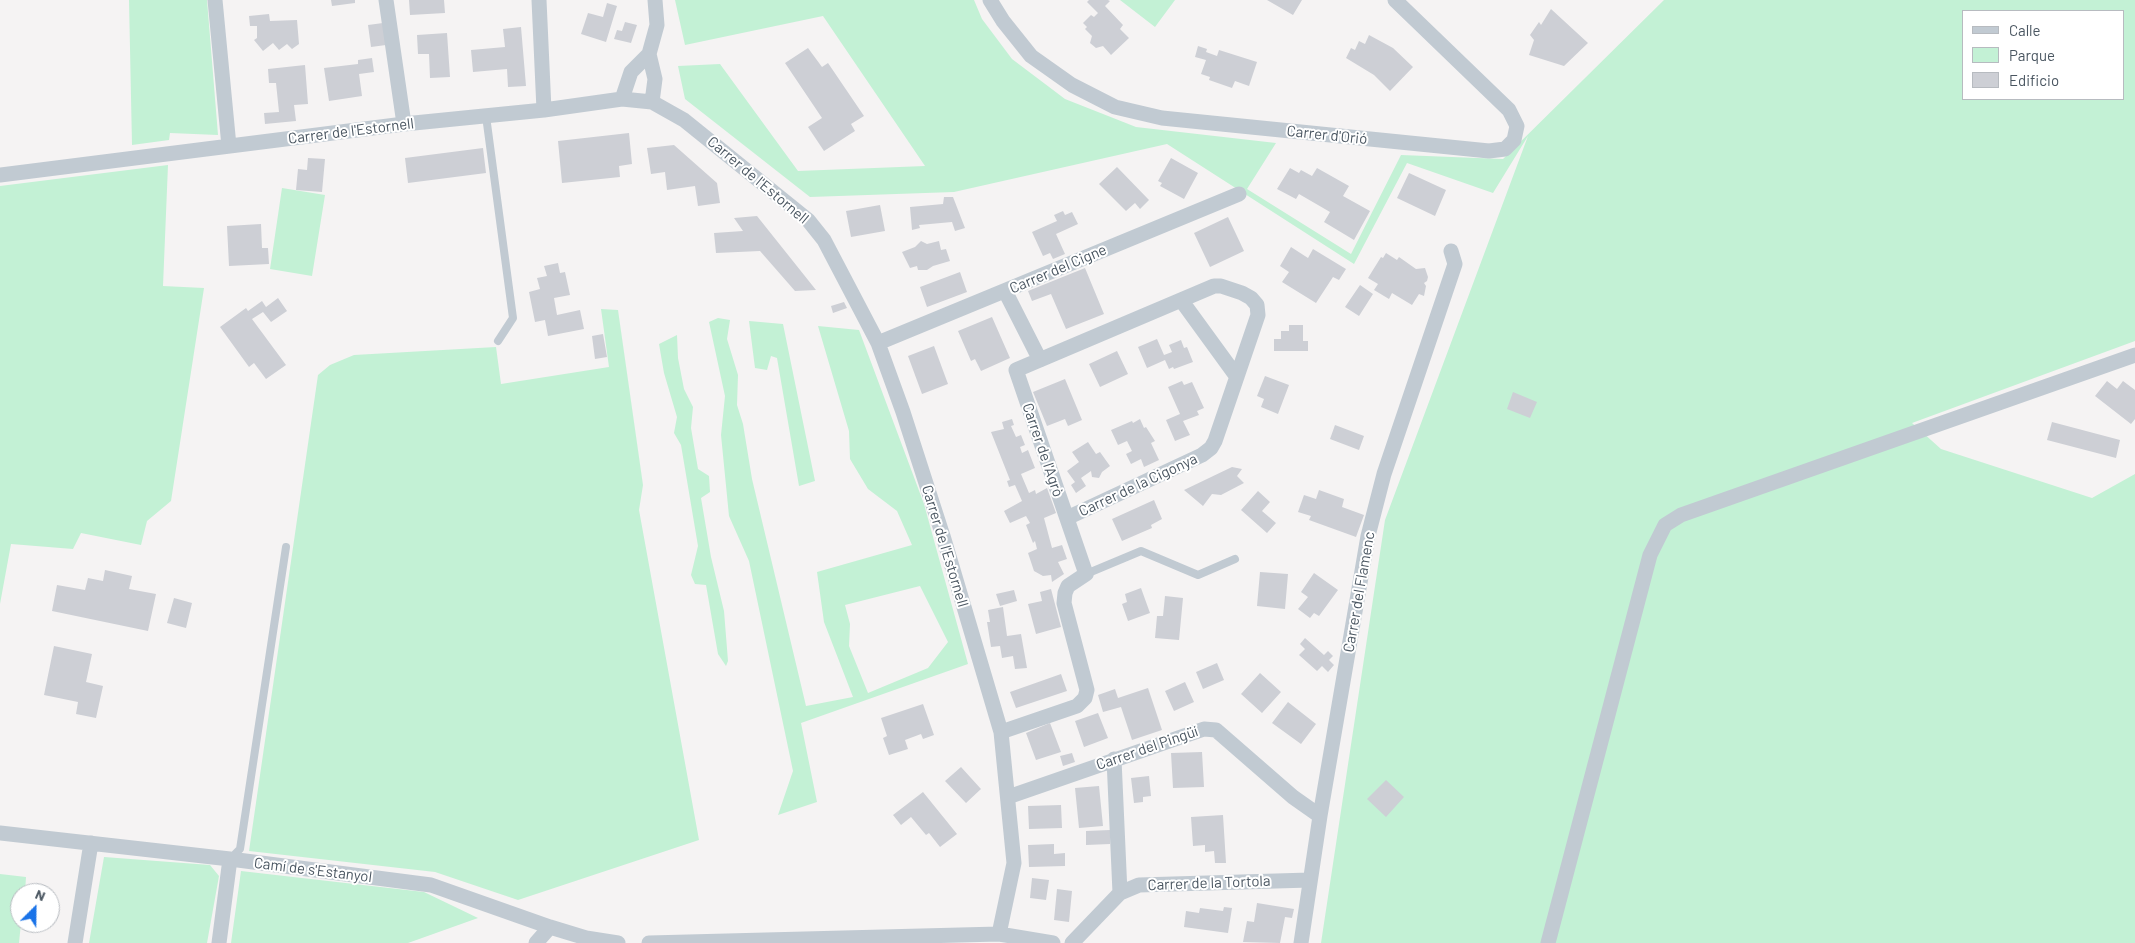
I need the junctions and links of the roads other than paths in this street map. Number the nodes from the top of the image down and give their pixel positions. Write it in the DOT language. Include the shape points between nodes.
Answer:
graph roads {
  1 [pos="214,0"];
  2 [pos="386,0"];
  3 [pos="539,0"];
  4 [pos="655,0"];
  5 [pos="990,0"];
  6 [pos="1395,0"];
  7 [pos="649,54"];
  8 [pos="622,100"];
  9 [pos="652,102"];
  10 [pos="544,110"];
  11 [pos="486,116"];
  12 [pos="404,124"];
  13 [pos="229,146"];
  14 [pos="0,175"];
  15 [pos="1239,194"];
  16 [pos="1451,251"];
  17 [pos="1005,291"];
  18 [pos="1181,300"];
  19 [pos="498,341"];
  20 [pos="878,343"];
  21 [pos="2135,355"];
  22 [pos="1040,360"];
  23 [pos="1237,377"];
  24 [pos="1067,518"];
  25 [pos="286,547"];
  26 [pos="1235,559"];
  27 [pos="1086,574"];
  28 [pos="1000,732"];
  29 [pos="1114,759"];
  30 [pos="1008,797"];
  31 [pos="1320,816"];
  32 [pos="0,833"];
  33 [pos="91,843"];
  34 [pos="230,859"];
  35 [pos="1310,880"];
  36 [pos="1120,893"];
  37 [pos="550,927"];
  38 [pos="999,934"];
  39 [pos="75,943"];
  40 [pos="219,943"];
  41 [pos="536,943"];
  42 [pos="618,943"];
  43 [pos="650,943"];
  44 [pos="1054,943"];
  45 [pos="1072,943"];
  46 [pos="1302,943"];
  47 [pos="1548,943"];
  1 -- 13 [label="street"];
  2 -- 12 [label="street"];
  3 -- 10 [label="street"];
  4 -- 7 [label="street" via="657,25"];
  5 -- 6 [label="street, Carrer d'Orió" via="1031,56 1072,85 1115,107 1162,118 1489,151 1504,149 1514,140 1517,126 1509,110"];
  7 -- 8 [label="street" via="632,72"];
  7 -- 9 [label="street" via="655,79"];
  8 -- 9 [label="street, Carrer de l'Estornell"];
  8 -- 10 [label="street, Carrer de l'Estornell"];
  9 -- 20 [label="street, Carrer de l'Estornell" via="684,120 808,220 824,240"];
  10 -- 11 [label="street, Carrer de l'Estornell"];
  11 -- 12 [label="street, Carrer de l'Estornell"];
  11 -- 19 [label="lane" via="513,318"];
  12 -- 13 [label="street, Carrer de l'Estornell"];
  13 -- 14 [label="street, Carrer de l'Estornell"];
  15 -- 17 [label="street, Carrer del Cigne"];
  16 -- 31 [label="street, Carrer del Flamenc" via="1455,264 1384,474 1368,536"];
  17 -- 20 [label="street, Carrer del Cigne"];
  17 -- 22 [label="street"];
  18 -- 22 [label="street, Carrer de l'Agrò"];
  18 -- 23 [label="street"];
  18 -- 23 [label="street, Carrer de la Cigonya" via="1221,286 1242,293 1257,305 1258,315"];
  20 -- 28 [label="street, Carrer de l'Estornell" via="943,536"];
  21 -- 47 [label="street" via="1681,515 1665,525 1650,555"];
  22 -- 24 [label="street, Carrer de l'Agrò" via="1016,370"];
  23 -- 24 [label="street, Carrer de la Cigonya" via="1211,448"];
  24 -- 27 [label="street, Carrer de l'Agrò"];
  25 -- 34 [label="lane" via="240,849"];
  26 -- 27 [label="lane" via="1198,575 1141,551"];
  27 -- 28 [label="street" via="1068,586 1064,603 1086,690 1085,698 1077,706"];
  28 -- 30 [label="street, Carrer de l'Estornell"];
  29 -- 30 [label="street, Carrer del Pingüí"];
  29 -- 31 [label="street, Carrer del Pingüí" via="1204,729 1216,730 1293,797"];
  29 -- 36 [label="street"];
  30 -- 38 [label="street, Carrer de l'Estornell" via="1014,863"];
  31 -- 35 [label="street, Carrer del Flamenc"];
  32 -- 33 [label="street, Camí de s'Estanyol"];
  33 -- 34 [label="street, Camí de s'Estanyol"];
  33 -- 39 [label="street"];
  34 -- 37 [label="street, Camí de s'Estanyol" via="431,885"];
  34 -- 40 [label="street"];
  35 -- 36 [label="street, Carrer de la Tortola" via="1139,885"];
  35 -- 46 [label="street, Carrer del Flamenc"];
  36 -- 45 [label="street, Carrer de la Tortola"];
  37 -- 41 [label="street"];
  37 -- 42 [label="street, Camí de s'Estanyol"];
  38 -- 43 [label="street"];
  38 -- 44 [label="street"];
}
